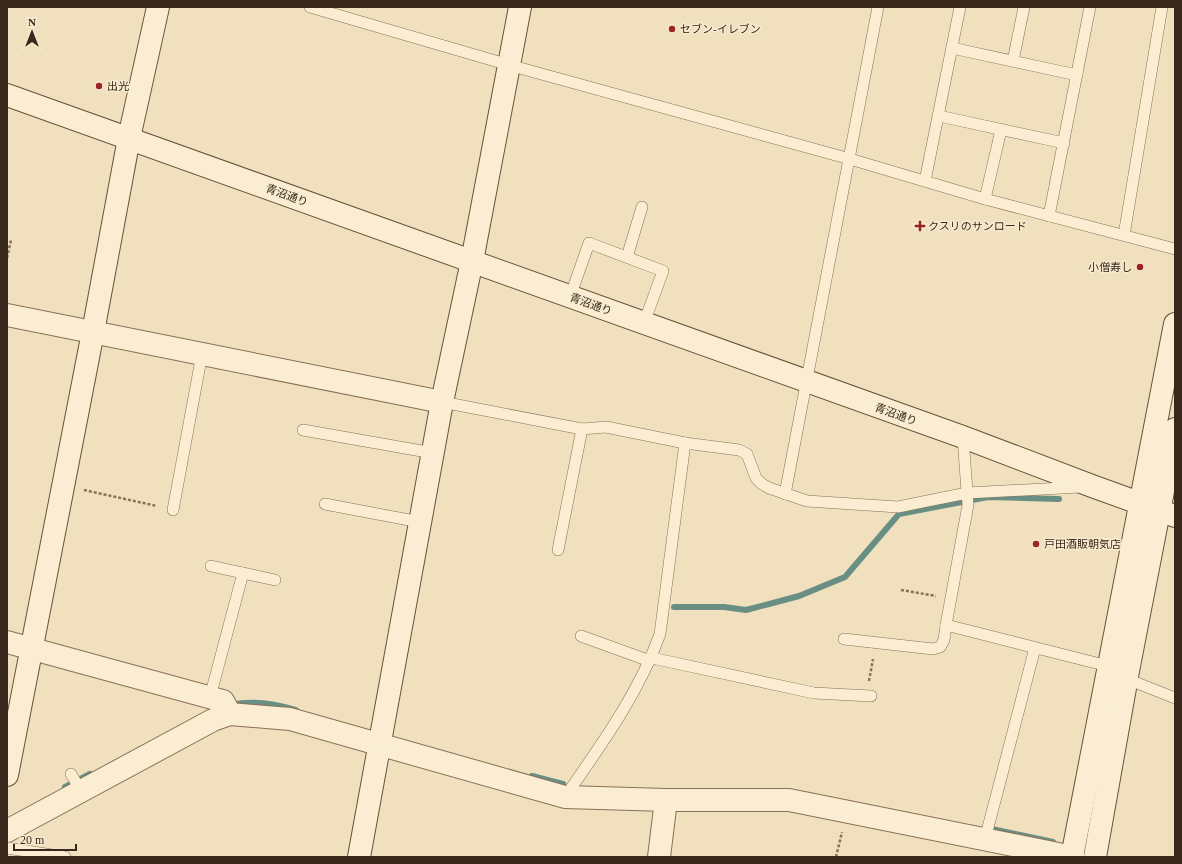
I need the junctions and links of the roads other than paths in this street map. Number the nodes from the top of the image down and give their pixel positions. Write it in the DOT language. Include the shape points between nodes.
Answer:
graph roads {
  1 [pos="158,7"];
  2 [pos="310,7"];
  3 [pos="520,7"];
  4 [pos="878,7"];
  5 [pos="960,7"];
  6 [pos="1024,7"];
  7 [pos="1090,7"];
  8 [pos="1162,7"];
  9 [pos="952,48"];
  10 [pos="1013,61"];
  11 [pos="509,65"];
  12 [pos="1077,75"];
  13 [pos="7,95"];
  14 [pos="939,116"];
  15 [pos="1001,130"];
  16 [pos="130,138"];
  17 [pos="1064,143"];
  18 [pos="850,158"];
  19 [pos="925,181"];
  20 [pos="985,198"];
  21 [pos="642,208"];
  22 [pos="1049,216"];
  23 [pos="1124,235"];
  24 [pos="1175,249"];
  25 [pos="627,258"];
  26 [pos="472,261"];
  27 [pos="570,297"];
  28 [pos="7,315"];
  29 [pos="644,323"];
  30 [pos="1175,324"];
  31 [pos="94,332"];
  32 [pos="202,354"];
  33 [pos="806,382"];
  34 [pos="442,402"];
  35 [pos="582,429"];
  36 [pos="1175,429"];
  37 [pos="303,430"];
  38 [pos="963,438"];
  39 [pos="685,443"];
  40 [pos="433,453"];
  41 [pos="1092,486"];
  42 [pos="785,494"];
  43 [pos="967,498"];
  44 [pos="324,504"];
  45 [pos="173,510"];
  46 [pos="1158,510"];
  47 [pos="420,522"];
  48 [pos="558,550"];
  49 [pos="211,566"];
  50 [pos="243,573"];
  51 [pos="275,580"];
  52 [pos="946,625"];
  53 [pos="581,636"];
  54 [pos="844,639"];
  55 [pos="7,642"];
  56 [pos="31,648"];
  57 [pos="1035,648"];
  58 [pos="651,659"];
  59 [pos="1121,672"];
  60 [pos="869,696"];
  61 [pos="1175,698"];
  62 [pos="223,706"];
  63 [pos="380,743"];
  64 [pos="7,775"];
  65 [pos="565,797"];
  66 [pos="666,800"];
  67 [pos="7,831"];
  68 [pos="987,832"];
  69 [pos="7,848"];
  70 [pos="65,857"];
  71 [pos="359,857"];
  72 [pos="659,857"];
  73 [pos="1072,857"];
  74 [pos="1095,857"];
  1 -- 16 [label="street"];
  2 -- 11 [label="lane"];
  3 -- 11 [label="street"];
  4 -- 18 [label="lane"];
  5 -- 9 [label="lane"];
  6 -- 10 [label="lane"];
  7 -- 12 [label="lane"];
  8 -- 23 [label="lane"];
  9 -- 10 [label="lane"];
  9 -- 14 [label="lane"];
  10 -- 12 [label="lane"];
  11 -- 18 [label="lane"];
  11 -- 26 [label="street"];
  12 -- 17 [label="lane"];
  13 -- 16 [label="street, 青沼通り"];
  14 -- 15 [label="lane"];
  14 -- 19 [label="lane"];
  15 -- 17 [label="lane"];
  15 -- 20 [label="lane"];
  16 -- 26 [label="street, 青沼通り"];
  16 -- 31 [label="street"];
  17 -- 22 [label="lane"];
  18 -- 19 [label="lane"];
  18 -- 33 [label="lane"];
  19 -- 20 [label="lane"];
  20 -- 22 [label="lane"];
  21 -- 25 [label="lane"];
  22 -- 23 [label="lane"];
  23 -- 24 [label="lane"];
  25 -- 27 [label="lane" via="589,243"];
  25 -- 29 [label="lane" via="663,271"];
  26 -- 27 [label="street, 青沼通り"];
  26 -- 34 [label="street"];
  27 -- 29 [label="street, 青沼通り"];
  28 -- 31 [label="street"];
  29 -- 33 [label="street, 青沼通り"];
  30 -- 46 [label="street"];
  31 -- 32 [label="street"];
  31 -- 56 [label="street"];
  32 -- 34 [label="street"];
  32 -- 45 [label="lane"];
  33 -- 38 [label="street, 青沼通り"];
  33 -- 42 [label="lane"];
  34 -- 35 [label="lane"];
  34 -- 40 [label="street"];
  35 -- 39 [label="lane" via="606,427"];
  35 -- 48 [label="lane"];
  36 -- 46 [label="street"];
  37 -- 40 [label="lane"];
  38 -- 41 [label="street, 青沼通り"];
  38 -- 43 [label="lane"];
  39 -- 42 [label="lane" via="739,450 747,454 756,478 769,488"];
  39 -- 58 [label="lane" via="660,634"];
  40 -- 47 [label="street"];
  41 -- 43 [label="lane"];
  41 -- 46 [label="street, 青沼通り"];
  42 -- 43 [label="lane" via="807,501 898,507"];
  43 -- 52 [label="lane"];
  44 -- 47 [label="lane"];
  46 -- 59 [label="street"];
  47 -- 63 [label="street"];
  49 -- 50 [label="lane"];
  50 -- 51 [label="lane"];
  50 -- 62 [label="lane"];
  52 -- 54 [label="lane" via="944,640 940,647 933,649"];
  52 -- 57 [label="lane"];
  53 -- 58 [label="lane"];
  55 -- 56 [label="street"];
  56 -- 62 [label="street"];
  56 -- 64 [label="street"];
  57 -- 59 [label="lane"];
  57 -- 68 [label="lane"];
  58 -- 60 [label="lane" via="814,693"];
  58 -- 65 [label="lane" via="631,698"];
  59 -- 61 [label="lane"];
  59 -- 73 [label="street"];
  59 -- 74 [label="street"];
  62 -- 63 [label="street" via="290,719"];
  62 -- 67 [label="street" via="213,720 77,784"];
  63 -- 65 [label="street"];
  63 -- 71 [label="street"];
  65 -- 66 [label="street"];
  66 -- 68 [label="street" via="789,800"];
  66 -- 72 [label="street"];
  68 -- 73 [label="street"];
  69 -- 70 [label="lane"];
}
